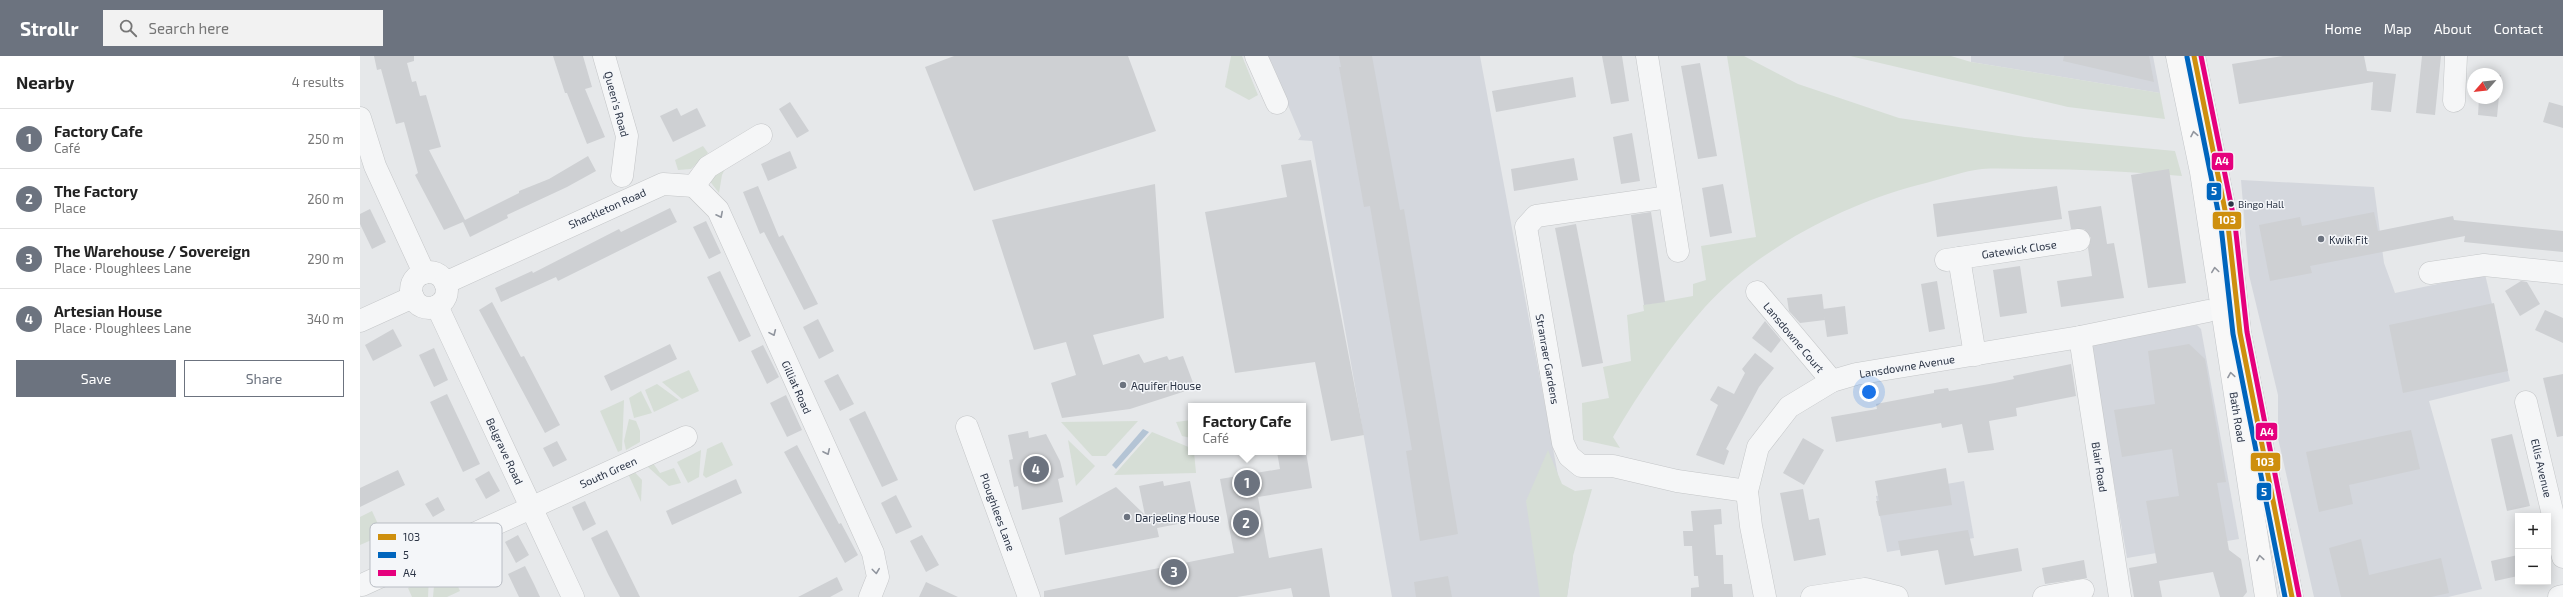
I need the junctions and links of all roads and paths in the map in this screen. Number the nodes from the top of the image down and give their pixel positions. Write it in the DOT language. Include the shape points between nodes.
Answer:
graph roads {
  1 [pos="604,56"];
  2 [pos="1256,56"];
  3 [pos="1647,56"];
  4 [pos="2177,56"];
  5 [pos="2194,56"];
  6 [pos="2456,56"];
  7 [pos="2195,99"];
  8 [pos="2454,101"];
  9 [pos="1277,104"];
  10 [pos="360,118"];
  11 [pos="761,136"];
  12 [pos="622,176"];
  13 [pos="694,186"];
  14 [pos="1669,197"];
  15 [pos="2080,240"];
  16 [pos="1678,251"];
  17 [pos="424,273"];
  18 [pos="2430,273"];
  19 [pos="2563,274"];
  20 [pos="445,283"];
  21 [pos="1756,292"];
  22 [pos="413,297"];
  23 [pos="2221,304"];
  24 [pos="438,306"];
  25 [pos="360,321"];
  26 [pos="2080,337"];
  27 [pos="1975,355"];
  28 [pos="1832,381"];
  29 [pos="2526,402"];
  30 [pos="967,427"];
  31 [pos="686,437"];
  32 [pos="1747,491"];
  33 [pos="531,506"];
  34 [pos="495,523"];
  35 [pos="2563,557"];
  36 [pos="370,581"];
  37 [pos="362,585"];
  38 [pos="2563,596"];
  39 [pos="572,597"];
  40 [pos="870,597"];
  41 [pos="1029,597"];
  42 [pos="1765,597"];
  43 [pos="1812,597"];
  44 [pos="1897,597"];
  45 [pos="2120,597"];
  46 [pos="2266,597"];
  47 [pos="2292,597"];
  48 [pos="2559,597"];
  1 -- 12 [label="street, Queen's Road" via="627,136"];
  2 -- 9 [label="street"];
  3 -- 14 [label="street"];
  4 -- 7 [label="main road"];
  5 -- 7 [label="main road"];
  6 -- 8 [label="street"];
  7 -- 23 [label="main road" via="2209,170 2228,225"];
  10 -- 17 [label="street" via="375,166"];
  11 -- 13 [label="street" via="708,167"];
  13 -- 20 [label="street, Shackleton Road" via="662,184"];
  13 -- 40 [label="street, Gilliat Road, one-way" via="718,210 873,553 878,576"];
  14 -- 16 [label="street"];
  14 -- 32 [label="street, Stranraer Gardens" via="1536,216 1526,227 1563,443 1569,456 1580,466 1613,466 1677,481"];
  15 -- 27 [label="street, Gatewick Close" via="1952,259"];
  17 -- 20 [label="street" via="434,273"];
  17 -- 22 [label="street" via="412,285"];
  18 -- 19 [label="street" via="2484,264"];
  20 -- 24 [label="street" via="446,293"];
  21 -- 28 [label="street, Lansdowne Court"];
  22 -- 24 [label="street" via="421,306"];
  22 -- 25 [label="street"];
  23 -- 26 [label="street, Lansdowne Avenue"];
  46 -- 23 [label="main road, Bath Road, one-way"];
  23 -- 47 [label="main road, Bath Road" via="2240,333"];
  24 -- 33 [label="street, Belgrave Road"];
  26 -- 27 [label="street, Lansdowne Avenue"];
  26 -- 45 [label="street, Blair Road"];
  27 -- 28 [label="street, Lansdowne Avenue" via="1856,374"];
  28 -- 32 [label="street, Lansdowne Avenue" via="1789,407 1758,447"];
  29 -- 35 [label="street, Ellis Avenue"];
  30 -- 41 [label="street, Ploughlees Lane"];
  31 -- 33 [label="street, South Green"];
  32 -- 42 [label="street, Lansdowne Avenue"];
  33 -- 34 [label="street, South Green"];
  33 -- 39 [label="street, Belgrave Road"];
  36 -- 37 [label="street, South Green"];
  38 -- 48 [label="street"];
  43 -- 44 [label="street" via="1865,589"];
}
